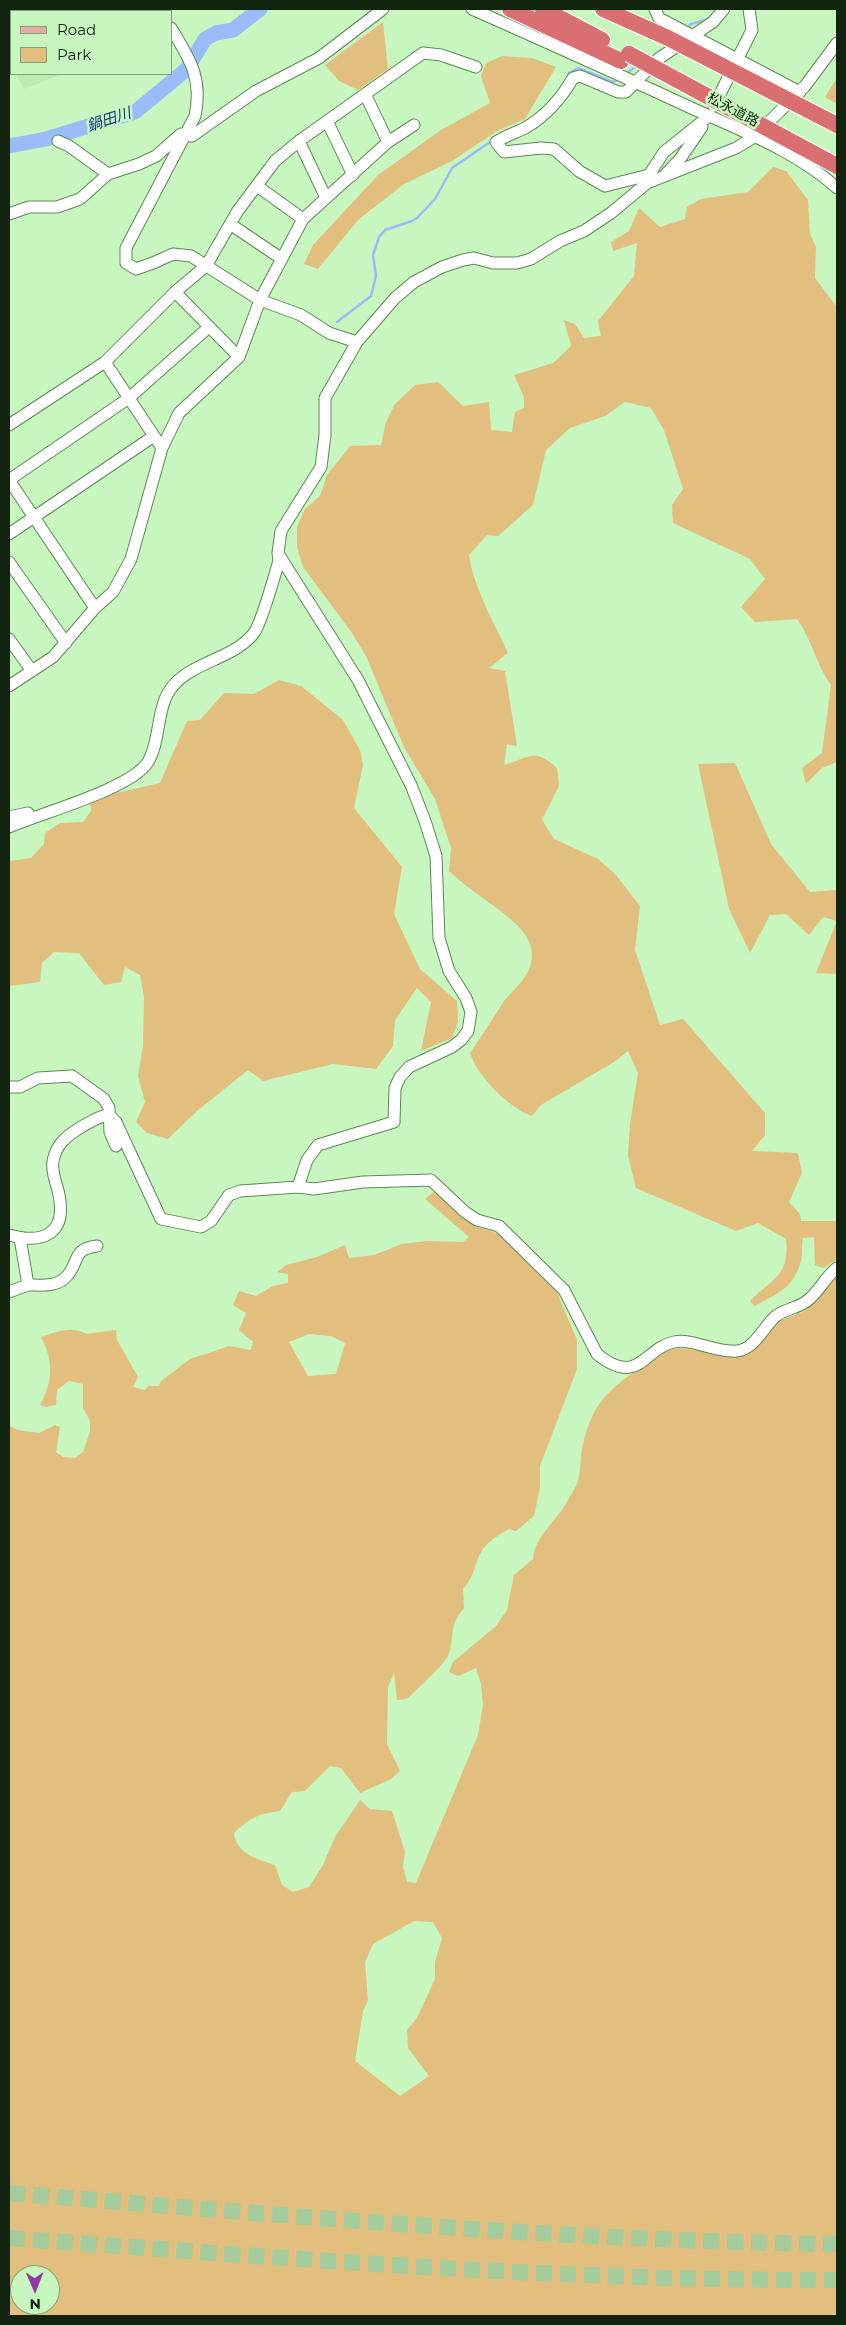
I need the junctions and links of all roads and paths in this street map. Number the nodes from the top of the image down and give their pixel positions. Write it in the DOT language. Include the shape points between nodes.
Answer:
graph roads {
  1 [pos="383,9"];
  2 [pos="472,9"];
  3 [pos="510,9"];
  4 [pos="544,9"];
  5 [pos="603,9"];
  6 [pos="624,9"];
  7 [pos="724,9"];
  8 [pos="749,9"];
  9 [pos="652,21"];
  10 [pos="172,30"];
  11 [pos="682,34"];
  12 [pos="837,43"];
  13 [pos="625,58"];
  14 [pos="737,58"];
  15 [pos="476,67"];
  16 [pos="636,83"];
  17 [pos="800,92"];
  18 [pos="365,94"];
  19 [pos="709,116"];
  20 [pos="327,121"];
  21 [pos="837,124"];
  22 [pos="414,125"];
  23 [pos="185,135"];
  24 [pos="754,137"];
  25 [pos="58,141"];
  26 [pos="298,141"];
  27 [pos="388,142"];
  28 [pos="837,166"];
  29 [pos="108,174"];
  30 [pos="353,175"];
  31 [pos="664,176"];
  32 [pos="257,186"];
  33 [pos="837,188"];
  34 [pos="326,198"];
  35 [pos="9,214"];
  36 [pos="303,219"];
  37 [pos="230,224"];
  38 [pos="282,259"];
  39 [pos="206,266"];
  40 [pos="175,292"];
  41 [pos="260,300"];
  42 [pos="209,327"];
  43 [pos="357,342"];
  44 [pos="239,357"];
  45 [pos="105,362"];
  46 [pos="129,398"];
  47 [pos="9,425"];
  48 [pos="154,436"];
  49 [pos="162,448"];
  50 [pos="9,480"];
  51 [pos="34,517"];
  52 [pos="9,534"];
  53 [pos="278,553"];
  54 [pos="9,562"];
  55 [pos="95,608"];
  56 [pos="9,639"];
  57 [pos="66,643"];
  58 [pos="32,671"];
  59 [pos="9,686"];
  60 [pos="9,817"];
  61 [pos="33,817"];
  62 [pos="9,827"];
  63 [pos="9,1087"];
  64 [pos="109,1115"];
  65 [pos="116,1146"];
  66 [pos="298,1187"];
  67 [pos="14,1236"];
  68 [pos="98,1246"];
  69 [pos="837,1268"];
  70 [pos="28,1285"];
  71 [pos="9,1292"];
  1 -- 23 [label="street" via="319,58 256,91 192,136"];
  2 -- 16 [label="street"];
  3 -- 13 [label="highway"];
  4 -- 13 [label="highway"];
  5 -- 9 [label="highway"];
  6 -- 9 [label="highway"];
  7 -- 11 [label="street" via="713,22"];
  8 -- 14 [label="street" via="752,30"];
  9 -- 11 [label="highway"];
  10 -- 23 [label="street" via="195,69 199,91 195,116"];
  11 -- 14 [label="street"];
  11 -- 16 [label="street"];
  11 -- 21 [label="highway, bridge"];
  12 -- 17 [label="street"];
  13 -- 28 [label="highway, 松永道路, bridge"];
  14 -- 17 [label="street"];
  14 -- 19 [label="street"];
  15 -- 18 [label="street" via="441,55 423,53"];
  16 -- 19 [label="street"];
  16 -- 19 [label="street" via="626,92 618,92 580,76 573,78 561,99 547,112 525,128 496,142 498,147 504,152 554,149 579,172 605,186 648,175 664,152"];
  17 -- 24 [label="street"];
  18 -- 20 [label="street"];
  18 -- 27 [label="street"];
  19 -- 24 [label="street"];
  19 -- 31 [label="street" via="680,159"];
  20 -- 26 [label="street"];
  20 -- 30 [label="street"];
  22 -- 27 [label="street"];
  23 -- 29 [label="street" via="181,134 156,156"];
  23 -- 39 [label="street" via="126,248 126,263 136,269 154,264 165,256 181,254 191,256"];
  24 -- 31 [label="street" via="736,148"];
  24 -- 33 [label="street" via="800,161"];
  25 -- 29 [label="street"];
  26 -- 32 [label="street" via="275,161"];
  26 -- 34 [label="street"];
  27 -- 30 [label="street"];
  29 -- 35 [label="street" via="69,204 29,207"];
  30 -- 34 [label="street"];
  31 -- 43 [label="street" via="647,183 584,231 531,259 518,263 493,263 474,258 442,267 414,282 395,298"];
  32 -- 36 [label="street"];
  32 -- 37 [label="street"];
  34 -- 36 [label="street"];
  36 -- 38 [label="street"];
  37 -- 38 [label="street"];
  37 -- 39 [label="street"];
  38 -- 41 [label="street"];
  39 -- 40 [label="street"];
  39 -- 41 [label="street"];
  40 -- 42 [label="street"];
  40 -- 45 [label="street"];
  41 -- 43 [label="street" via="301,315 329,333"];
  41 -- 44 [label="street"];
  42 -- 44 [label="street"];
  42 -- 46 [label="street"];
  43 -- 53 [label="street" via="325,398 321,467 281,531"];
  44 -- 49 [label="street" via="179,413"];
  45 -- 46 [label="street"];
  45 -- 47 [label="street"];
  46 -- 48 [label="street"];
  46 -- 50 [label="street"];
  48 -- 49 [label="street"];
  48 -- 51 [label="street"];
  49 -- 55 [label="street" via="131,559 113,592"];
  50 -- 51 [label="street"];
  51 -- 52 [label="street"];
  51 -- 55 [label="street"];
  53 -- 61 [label="street" via="279,561 254,632 242,644 184,676 171,688 158,722 156,745 141,770 116,786"];
  53 -- 66 [label="street" via="358,680 411,785 436,856 439,938 450,971 471,1012 468,1030 461,1040 409,1067 400,1077 396,1088 394,1122 318,1145 311,1151"];
  54 -- 57 [label="street"];
  55 -- 57 [label="street"];
  56 -- 58 [label="street"];
  57 -- 58 [label="street" via="53,657"];
  58 -- 59 [label="street"];
  60 -- 61 [label="street" via="30,812"];
  61 -- 62 [label="street"];
  63 -- 64 [label="street" via="38,1078 72,1076 104,1099"];
  64 -- 65 [label="street" via="110,1132"];
  64 -- 66 [label="street" via="116,1122 160,1219 201,1228 211,1221 229,1195 240,1191"];
  64 -- 67 [label="street" via="101,1116 62,1141 53,1160 60,1197 59,1220 55,1228 46,1237"];
  66 -- 69 [label="street" via="431,1180 465,1212 477,1220 498,1226 564,1290 597,1354 621,1366 634,1366 672,1342 685,1341 715,1350 740,1351 751,1345 777,1315 807,1302"];
  67 -- 70 [label="street"];
  68 -- 70 [label="street" via="88,1247 79,1253 66,1277 57,1283"];
  70 -- 71 [label="street"];
}
